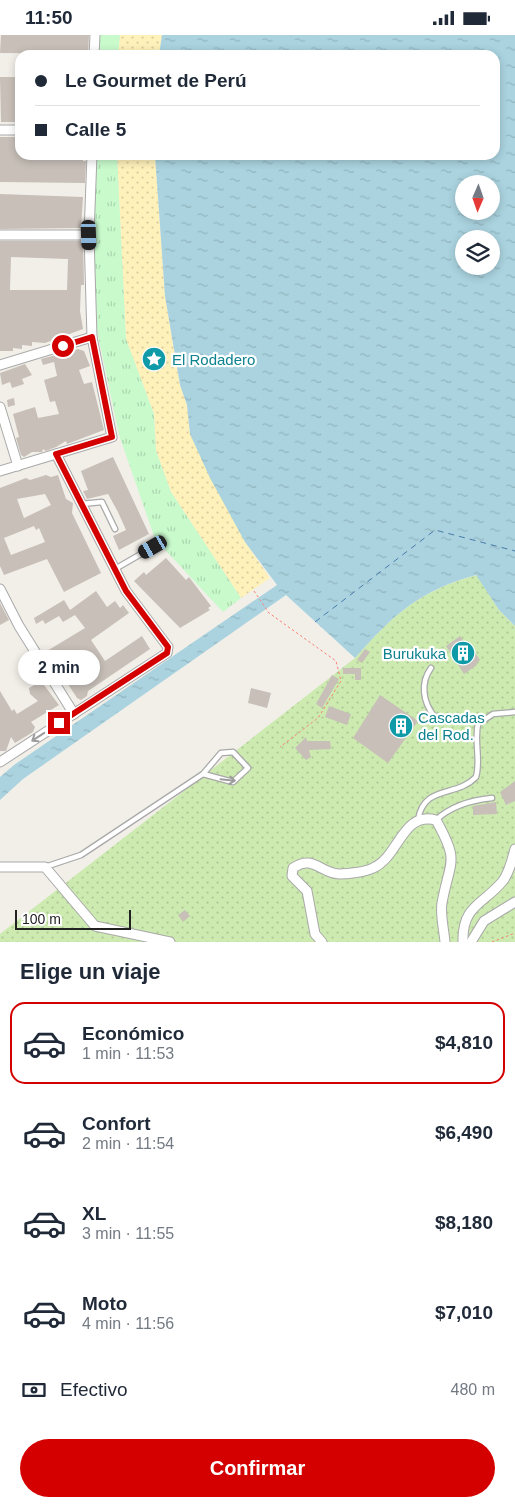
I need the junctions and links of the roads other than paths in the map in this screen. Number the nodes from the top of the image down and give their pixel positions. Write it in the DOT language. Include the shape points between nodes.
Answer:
graph roads {
  1 [pos="95,35"];
  2 [pos="94,50"];
  3 [pos="0,129"];
  4 [pos="15,130"];
  5 [pos="92,160"];
  6 [pos="0,235"];
  7 [pos="89,235"];
  8 [pos="92,337"];
  9 [pos="0,365"];
  10 [pos="0,407"];
  11 [pos="56,454"];
  12 [pos="18,465"];
  13 [pos="0,471"];
  14 [pos="81,504"];
  15 [pos="115,529"];
  16 [pos="153,547"];
  17 [pos="114,569"];
  18 [pos="0,589"];
  19 [pos="431,668"];
  20 [pos="515,713"];
  21 [pos="74,714"];
  22 [pos="434,716"];
  23 [pos="0,762"];
  24 [pos="204,774"];
  25 [pos="492,798"];
  26 [pos="418,820"];
  27 [pos="436,820"];
  28 [pos="515,849"];
  29 [pos="0,867"];
  30 [pos="45,867"];
  31 [pos="515,902"];
  32 [pos="170,942"];
  33 [pos="322,942"];
  34 [pos="446,942"];
  35 [pos="463,942"];
  36 [pos="471,942"];
  1 -- 2 [label="street"];
  3 -- 4 [label="street"];
  5 -- 7 [label="street"];
  6 -- 7 [label="street"];
  7 -- 8 [label="street"];
  8 -- 9 [label="street"];
  8 -- 11 [label="street" via="112,437"];
  10 -- 12 [label="street"];
  11 -- 12 [label="street"];
  11 -- 14 [label="street"];
  12 -- 13 [label="street"];
  14 -- 15 [label="lane" via="102,502"];
  14 -- 17 [label="street"];
  16 -- 17 [label="lane"];
  17 -- 21 [label="street" via="126,591 166,641 167,653"];
  18 -- 21 [label="street"];
  19 -- 22 [label="lane" via="424,686 427,707"];
  20 -- 26 [label="lane" via="493,714 478,724 476,777 463,786 426,800"];
  21 -- 23 [label="street, one-way"];
  24 -- 24 [label="lane, one-way" via="233,782 248,767 236,754 227,751 219,755"];
  24 -- 30 [label="lane" via="81,855"];
  25 -- 27 [label="lane" via="473,800"];
  26 -- 27 [label="street"];
  26 -- 33 [label="street" via="374,868 338,874 307,862 293,867 292,876 307,891 315,934"];
  27 -- 34 [label="street" via="451,849 452,865 441,905"];
  28 -- 35 [label="street" via="502,882 471,909 463,927"];
  29 -- 30 [label="street"];
  30 -- 32 [label="street" via="95,926"];
  31 -- 36 [label="street" via="484,921"];
}
